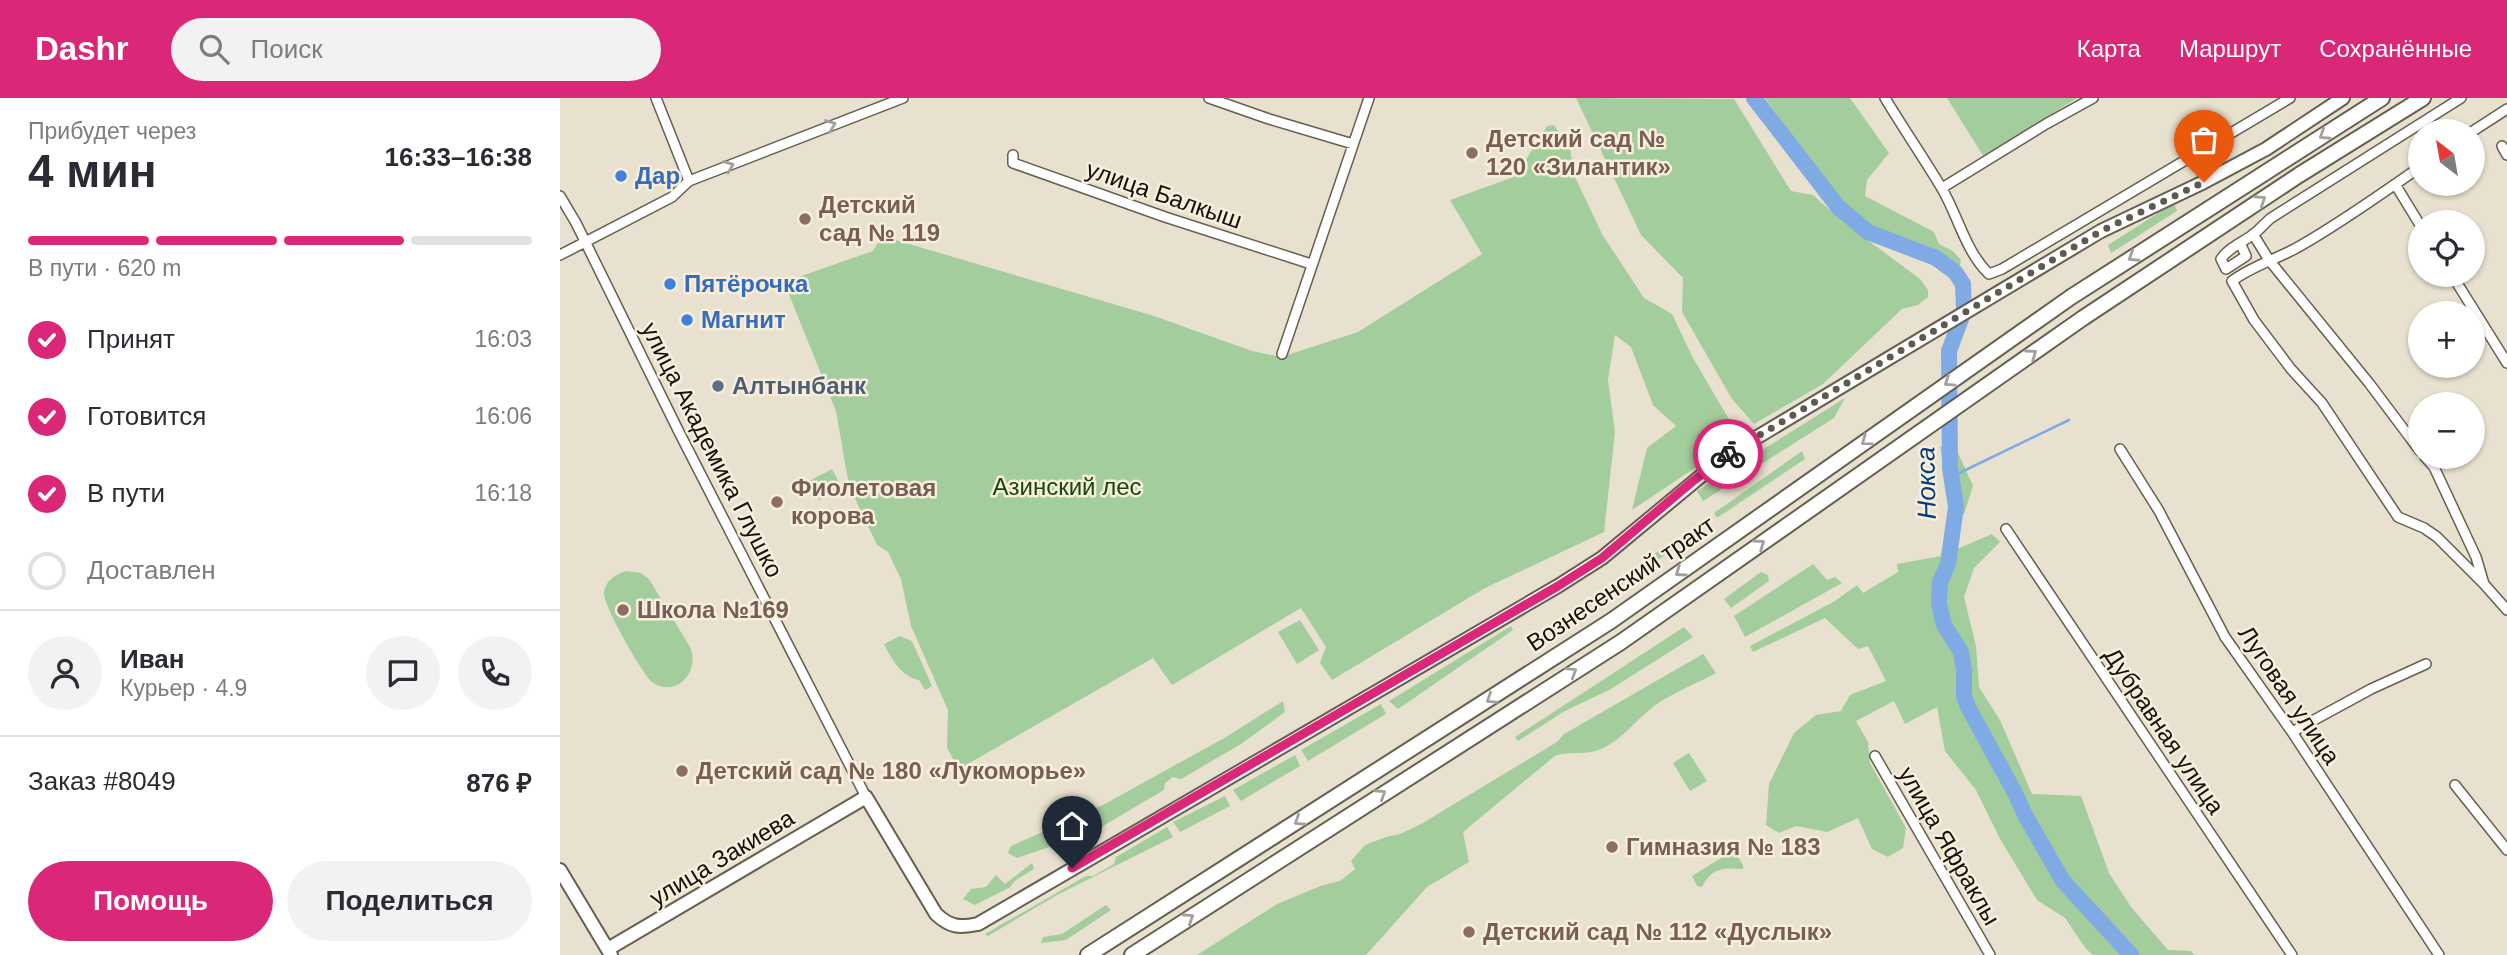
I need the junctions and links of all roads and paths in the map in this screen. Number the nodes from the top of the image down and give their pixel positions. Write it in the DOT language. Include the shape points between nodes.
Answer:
graph roads {
  1 [pos="656,98"];
  2 [pos="903,98"];
  3 [pos="1209,98"];
  4 [pos="1369,98"];
  5 [pos="1885,98"];
  6 [pos="2093,98"];
  7 [pos="2290,98"];
  8 [pos="2343,98"];
  9 [pos="2382,98"];
  10 [pos="2423,98"];
  11 [pos="2461,98"];
  12 [pos="2325,103"];
  13 [pos="2507,109"];
  14 [pos="2485,123"];
  15 [pos="1353,144"];
  16 [pos="1013,155"];
  17 [pos="2408,175"];
  18 [pos="689,181"];
  19 [pos="2395,184"];
  20 [pos="1942,188"];
  21 [pos="560,196"];
  22 [pos="2411,210"];
  23 [pos="2253,234"];
  24 [pos="585,242"];
  25 [pos="2240,243"];
  26 [pos="560,255"];
  27 [pos="2269,260"];
  28 [pos="1311,264"];
  29 [pos="2460,287"];
  30 [pos="1282,354"];
  31 [pos="2507,363"];
  32 [pos="2408,435"];
  33 [pos="2120,449"];
  34 [pos="2435,469"];
  35 [pos="2006,529"];
  36 [pos="2484,584"];
  37 [pos="2507,610"];
  38 [pos="2426,664"];
  39 [pos="2292,732"];
  40 [pos="1875,757"];
  41 [pos="2455,785"];
  42 [pos="866,797"];
  43 [pos="2507,850"];
  44 [pos="560,870"];
  45 [pos="606,953"];
  46 [pos="1088,955"];
  47 [pos="1132,955"];
  48 [pos="1990,955"];
  49 [pos="2292,955"];
  50 [pos="2439,955"];
  1 -- 18 [label="street"];
  18 -- 2 [label="street, one-way"];
  3 -- 15 [label="street"];
  4 -- 15 [label="street"];
  5 -- 20 [label="street"];
  6 -- 20 [label="street"];
  7 -- 20 [label="street" via="1989,274 1973,254"];
  8 -- 12 [label="street"];
  9 -- 46 [label="main road, Вознесенский тракт, one-way" via="2071,297 1611,621"];
  47 -- 10 [label="main road, Вознесенский тракт, one-way" via="1621,642 2136,282"];
  11 -- 23 [label="street" via="2271,218"];
  12 -- 42 [label="street" via="2266,149 2101,231 1724,457 1620,544 1558,586 978,924 961,928 936,914"];
  13 -- 14 [label="street"];
  15 -- 28 [label="street"];
  16 -- 28 [label="street, улица Балкыш" via="1013,163"];
  17 -- 19 [label="street"];
  18 -- 24 [label="street" via="672,197"];
  19 -- 22 [label="street"];
  19 -- 27 [label="street" via="2338,224"];
  21 -- 24 [label="street, улица Академика Глушко"];
  23 -- 25 [label="street"];
  23 -- 27 [label="street"];
  24 -- 26 [label="street"];
  24 -- 42 [label="street, улица Академика Глушко"];
  27 -- 32 [label="street"];
  27 -- 36 [label="street" via="2232,281 2254,320 2322,403 2398,517 2437,537"];
  28 -- 30 [label="street"];
  29 -- 31 [label="street"];
  33 -- 39 [label="street, Луговая улица" via="2159,511 2225,637"];
  34 -- 36 [label="street" via="2476,556"];
  35 -- 49 [label="street, Дубравная улица"];
  36 -- 37 [label="street"];
  38 -- 39 [label="street"];
  39 -- 50 [label="street, Луговая улица"];
  40 -- 48 [label="street, улица Яфраклы"];
  41 -- 43 [label="street"];
  42 -- 45 [label="street, улица Закиева"];
  44 -- 45 [label="street"];
}
